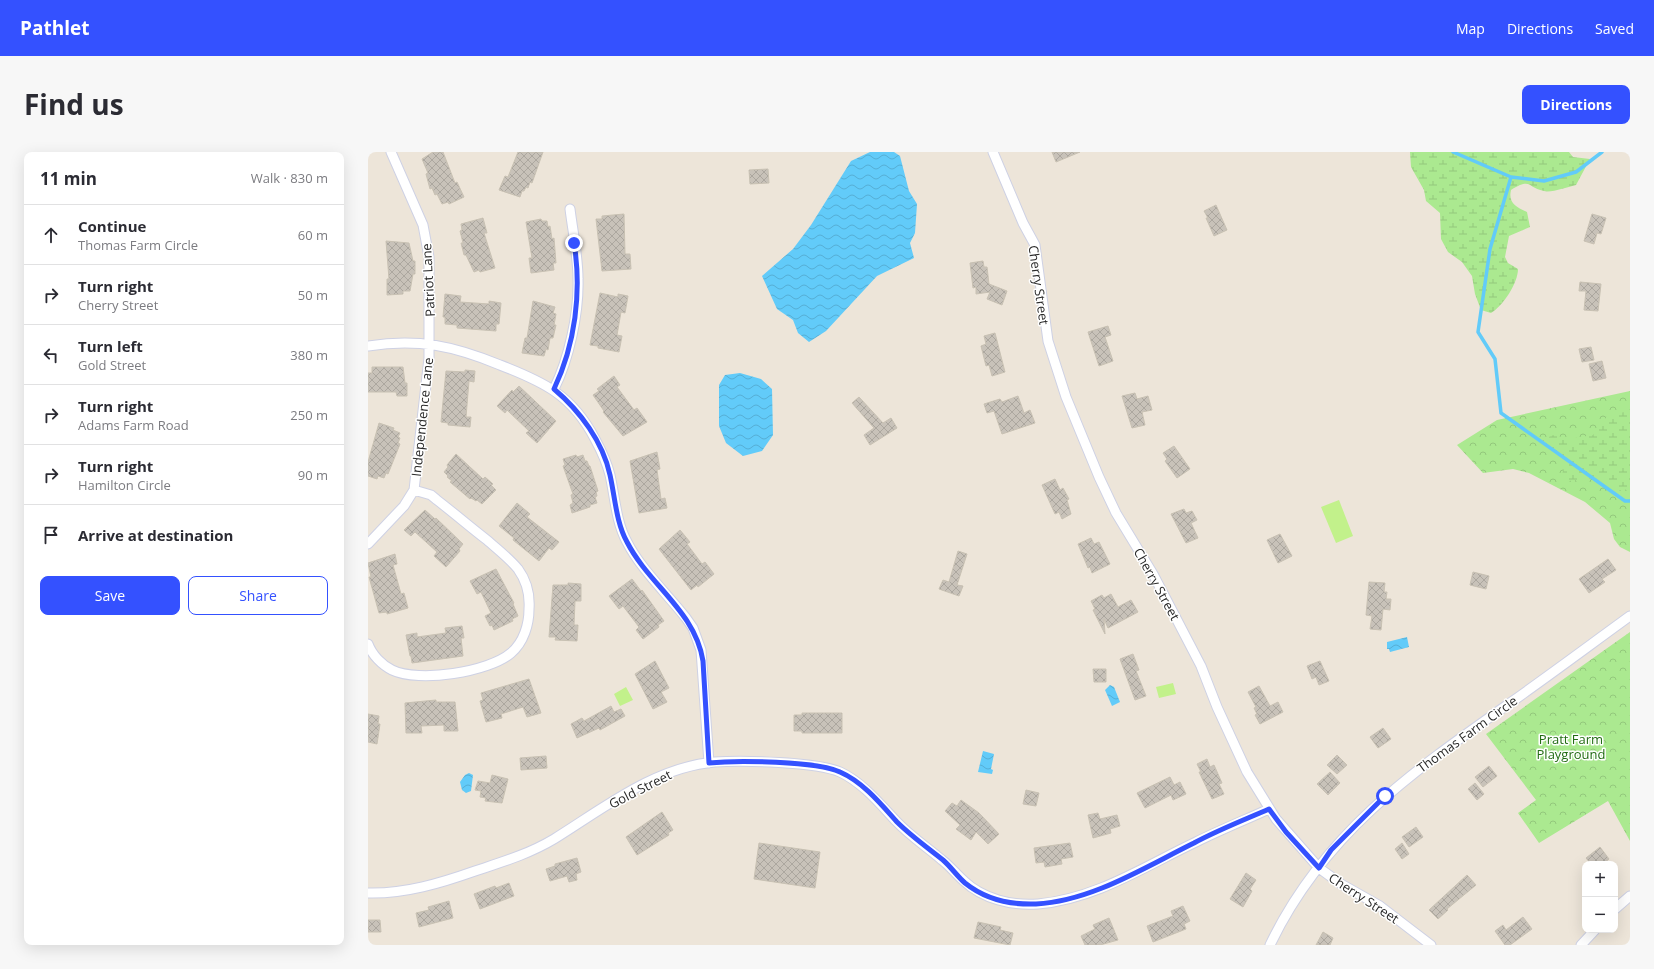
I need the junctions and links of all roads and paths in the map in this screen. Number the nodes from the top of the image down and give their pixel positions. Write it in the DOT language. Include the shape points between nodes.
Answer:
graph roads {
  1 [pos="391,152"];
  2 [pos="993,152"];
  3 [pos="570,210"];
  4 [pos="430,343"];
  5 [pos="368,346"];
  6 [pos="554,389"];
  7 [pos="414,490"];
  8 [pos="368,544"];
  9 [pos="1630,616"];
  10 [pos="368,644"];
  11 [pos="709,763"];
  12 [pos="1269,809"];
  13 [pos="1319,868"];
  14 [pos="368,894"];
  15 [pos="1630,896"];
  16 [pos="1618,906"];
  17 [pos="1592,933"];
  18 [pos="1270,945"];
  19 [pos="1431,945"];
  20 [pos="1581,945"];
  1 -- 4 [label="street, Patriot Lane" via="416,207 427,240 430,273"];
  2 -- 12 [label="street, Cherry Street" via="1023,224 1035,245 1048,341 1066,397 1099,477 1116,513 1153,574 1198,660 1216,707 1241,760"];
  3 -- 6 [label="street" via="578,264 578,298 566,360"];
  4 -- 5 [label="street" via="396,342"];
  4 -- 6 [label="street" via="476,355"];
  4 -- 7 [label="street, Independence Lane"];
  6 -- 11 [label="street" via="583,419 595,438 610,473 620,525 627,544 692,628 703,661"];
  7 -- 8 [label="street, Independence Lane" via="404,506"];
  7 -- 10 [label="street, Independence Lane" via="437,500 518,569 528,592 529,613 526,630 512,652 500,660 487,666 450,673 415,676 392,670 373,654"];
  9 -- 13 [label="street, Thomas Farm Circle" via="1406,778 1331,850"];
  11 -- 12 [label="street, Gold Street" via="801,765 840,772 872,795 901,826 966,883 988,897 1016,904 1056,902 1107,887"];
  11 -- 14 [label="street, Gold Street" via="673,771 650,781 592,813 552,840 513,859 458,878 414,889"];
  12 -- 13 [label="street, Cherry Street"];
  13 -- 18 [label="street, Thomas Farm Circle" via="1298,893"];
  13 -- 19 [label="street, Cherry Street" via="1380,906"];
  15 -- 16 [label="street"];
  17 -- 20 [label="street"];
}
